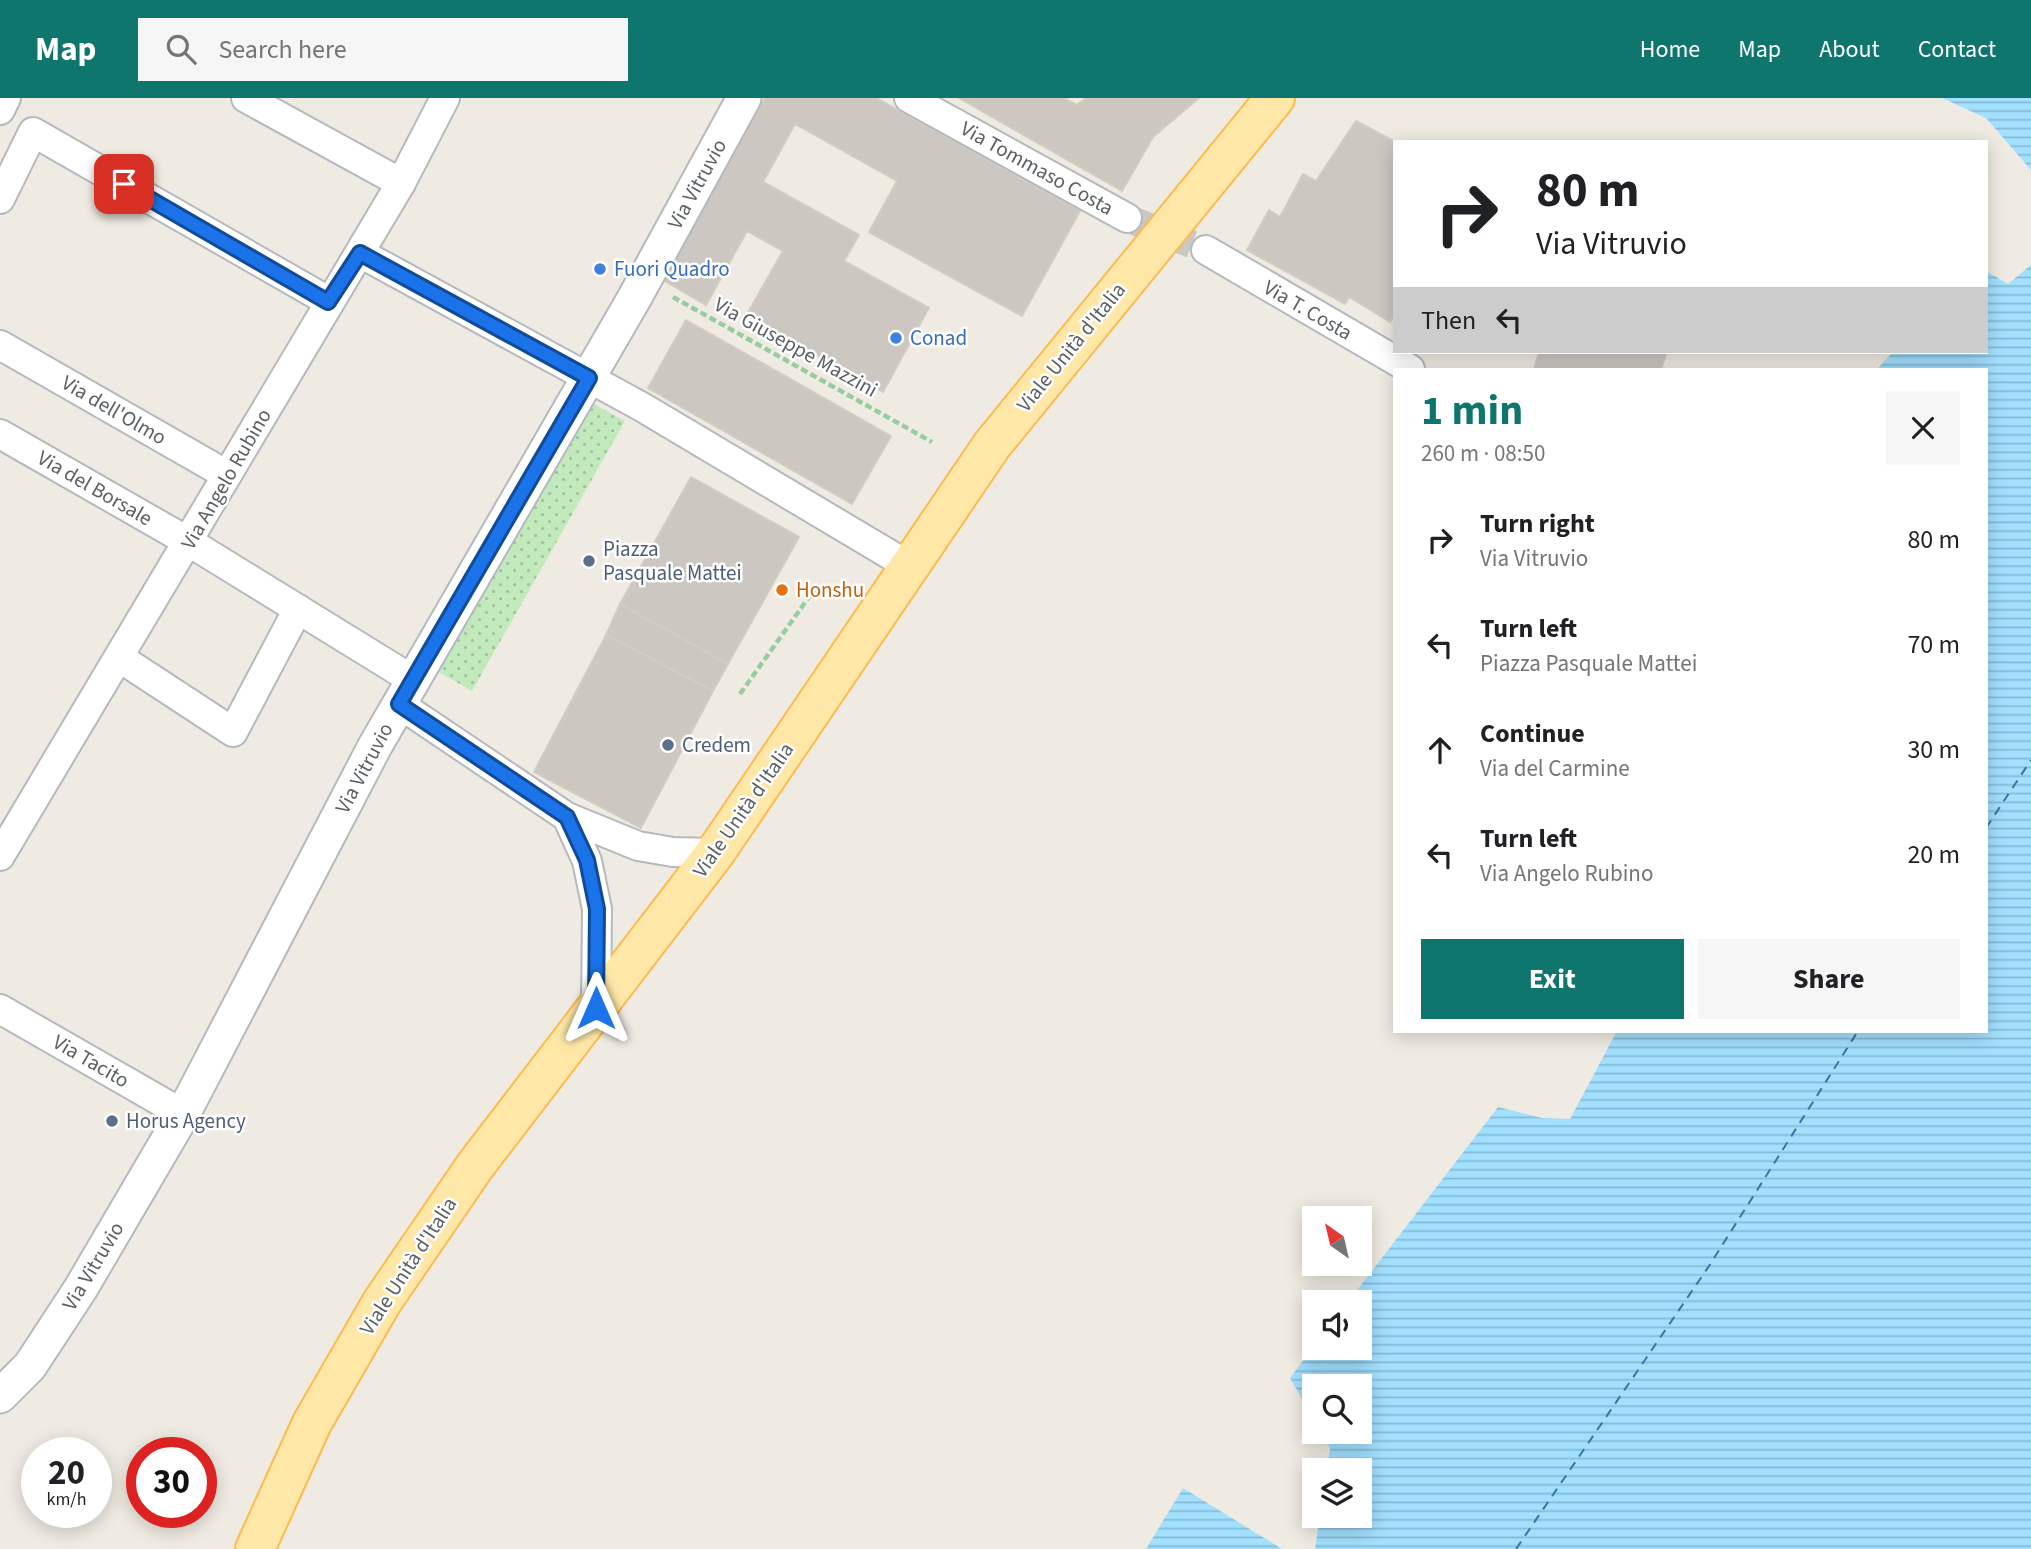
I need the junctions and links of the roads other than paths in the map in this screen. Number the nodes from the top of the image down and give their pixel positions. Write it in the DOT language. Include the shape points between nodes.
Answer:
graph roads {
  1 [pos="6,98"];
  2 [pos="246,98"];
  3 [pos="445,98"];
  4 [pos="744,98"];
  5 [pos="909,98"];
  6 [pos="1275,98"];
  7 [pos="0,110"];
  8 [pos="401,183"];
  9 [pos="0,199"];
  10 [pos="1127,218"];
  11 [pos="1206,250"];
  12 [pos="360,253"];
  13 [pos="328,302"];
  14 [pos="0,345"];
  15 [pos="1408,368"];
  16 [pos="589,378"];
  17 [pos="0,434"];
  18 [pos="227,475"];
  19 [pos="189,542"];
  20 [pos="909,566"];
  21 [pos="298,610"];
  22 [pos="120,658"];
  23 [pos="406,692"];
  24 [pos="567,817"];
  25 [pos="715,853"];
  26 [pos="0,856"];
  27 [pos="596,1008"];
  28 [pos="0,1009"];
  29 [pos="183,1114"];
  30 [pos="0,1396"];
  31 [pos="255,1549"];
  1 -- 7 [label="street"];
  2 -- 8 [label="street"];
  3 -- 8 [label="street, Via Angelo Rubino"];
  4 -- 16 [label="street, Via Vitruvio"];
  5 -- 10 [label="street, Via Tommaso Costa"];
  6 -- 20 [label="main road, Viale Unità d'Italia" via="992,445"];
  8 -- 12 [label="street, Via Angelo Rubino"];
  9 -- 13 [label="street" via="33,132"];
  11 -- 15 [label="street, Via T. Costa"];
  12 -- 13 [label="street, Via Angelo Rubino"];
  12 -- 16 [label="street"];
  13 -- 18 [label="street, Via Angelo Rubino"];
  14 -- 18 [label="street, Via dell'Olmo"];
  16 -- 20 [label="street"];
  16 -- 23 [label="street, Via Vitruvio"];
  17 -- 19 [label="street, Via del Borsale"];
  18 -- 19 [label="street, Via Angelo Rubino"];
  19 -- 21 [label="street, Via del Borsale"];
  19 -- 22 [label="street, Via Angelo Rubino"];
  20 -- 25 [label="main road, Viale Unità d'Italia"];
  21 -- 22 [label="street" via="233,732"];
  21 -- 23 [label="street"];
  22 -- 26 [label="street, Via Angelo Rubino"];
  23 -- 24 [label="street"];
  23 -- 29 [label="street, Via Vitruvio"];
  24 -- 25 [label="street" via="638,846"];
  24 -- 27 [label="street" via="587,860 597,909"];
  25 -- 27 [label="main road, Viale Unità d'Italia"];
  27 -- 31 [label="main road, Viale Unità d'Italia" via="475,1166 382,1302 312,1423"];
  28 -- 29 [label="street, Via Tacito"];
  29 -- 30 [label="street, Via Vitruvio" via="74,1299 30,1366"];
}
